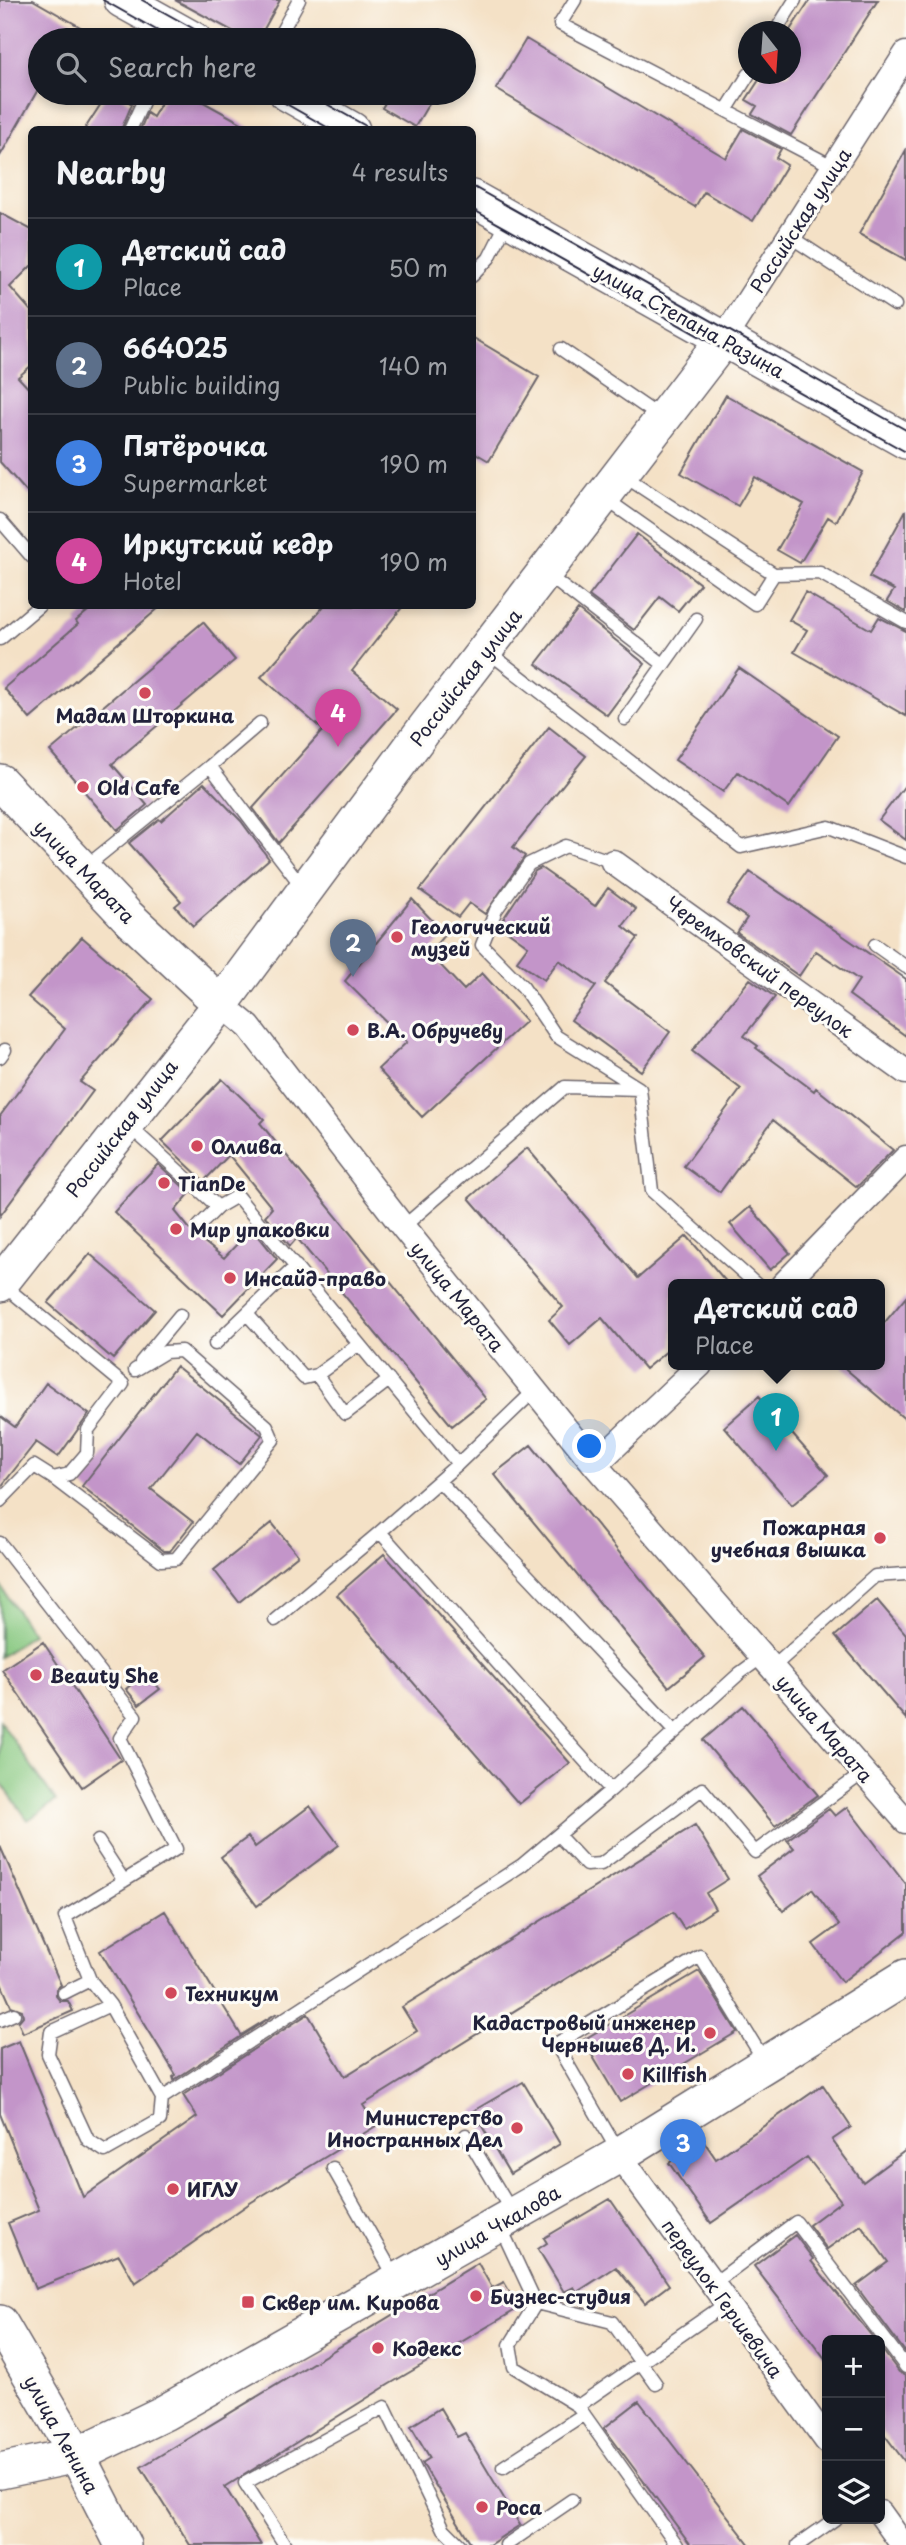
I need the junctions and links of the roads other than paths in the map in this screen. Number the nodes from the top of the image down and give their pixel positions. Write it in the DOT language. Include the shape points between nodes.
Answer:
graph roads {
  1 [pos="122,0"];
  2 [pos="299,0"];
  3 [pos="575,0"];
  4 [pos="795,0"];
  5 [pos="782,21"];
  6 [pos="167,28"];
  7 [pos="284,28"];
  8 [pos="906,54"];
  9 [pos="743,84"];
  10 [pos="141,105"];
  11 [pos="308,105"];
  12 [pos="727,108"];
  13 [pos="132,126"];
  14 [pos="345,126"];
  15 [pos="834,167"];
  16 [pos="476,200"];
  17 [pos="509,219"];
  18 [pos="789,236"];
  19 [pos="476,272"];
  20 [pos="895,305"];
  21 [pos="723,340"];
  22 [pos="561,349"];
  23 [pos="663,419"];
  24 [pos="906,441"];
  25 [pos="612,486"];
  26 [pos="0,520"];
  27 [pos="28,552"];
  28 [pos="545,573"];
  29 [pos="774,574"];
  30 [pos="35,609"];
  31 [pos="696,620"];
  32 [pos="906,622"];
  33 [pos="0,639"];
  34 [pos="486,650"];
  35 [pos="663,664"];
  36 [pos="625,719"];
  37 [pos="260,723"];
  38 [pos="210,766"];
  39 [pos="0,782"];
  40 [pos="906,857"];
  41 [pos="613,862"];
  42 [pos="82,869"];
  43 [pos="304,889"];
  44 [pos="875,945"];
  45 [pos="906,967"];
  46 [pos="221,1003"];
  47 [pos="906,1072"];
  48 [pos="640,1089"];
  49 [pos="125,1122"];
  50 [pos="906,1158"];
  51 [pos="218,1207"];
  52 [pos="199,1226"];
  53 [pos="403,1227"];
  54 [pos="296,1266"];
  55 [pos="750,1279"];
  56 [pos="792,1279"];
  57 [pos="1,1283"];
  58 [pos="247,1314"];
  59 [pos="180,1315"];
  60 [pos="215,1344"];
  61 [pos="359,1344"];
  62 [pos="135,1370"];
  63 [pos="695,1370"];
  64 [pos="317,1375"];
  65 [pos="389,1380"];
  66 [pos="123,1384"];
  67 [pos="534,1391"];
  68 [pos="458,1464"];
  69 [pos="595,1465"];
  70 [pos="53,1478"];
  71 [pos="439,1481"];
  72 [pos="0,1502"];
  73 [pos="380,1532"];
  74 [pos="0,1542"];
  75 [pos="906,1574"];
  76 [pos="275,1620"];
  77 [pos="767,1662"];
  78 [pos="675,1732"];
  79 [pos="863,1773"];
  80 [pos="611,1790"];
  81 [pos="906,1821"];
  82 [pos="558,1835"];
  83 [pos="98,1841"];
  84 [pos="124,1881"];
  85 [pos="906,1977"];
  86 [pos="90,1980"];
  87 [pos="64,1993"];
  88 [pos="110,2005"];
  89 [pos="14,2014"];
  90 [pos="0,2020"];
  91 [pos="765,2063"];
  92 [pos="162,2098"];
  93 [pos="466,2136"];
  94 [pos="620,2154"];
  95 [pos="333,2168"];
  96 [pos="506,2219"];
  97 [pos="398,2282"];
  98 [pos="720,2293"];
  99 [pos="536,2303"];
  100 [pos="0,2323"];
  101 [pos="640,2362"];
  102 [pos="906,2367"];
  103 [pos="656,2384"];
  104 [pos="581,2410"];
  105 [pos="822,2434"];
  106 [pos="77,2455"];
  107 [pos="503,2467"];
  108 [pos="0,2470"];
  109 [pos="572,2500"];
  110 [pos="828,2524"];
  111 [pos="123,2545"];
  112 [pos="285,2545"];
  113 [pos="460,2545"];
  114 [pos="506,2545"];
  115 [pos="677,2545"];
  116 [pos="798,2545"];
  1 -- 6 [label="main road"];
  2 -- 7 [label="lane"];
  3 -- 12 [label="lane" via="560,24"];
  4 -- 5 [label="lane"];
  8 -- 15 [label="street, Российская улица"];
  9 -- 12 [label="lane"];
  10 -- 13 [label="lane"];
  11 -- 14 [label="main road"];
  12 -- 15 [label="lane"];
  15 -- 18 [label="street, Российская улица"];
  16 -- 17 [label="main road, улица Степана Разина"];
  17 -- 19 [label="lane" via="489,258"];
  17 -- 21 [label="main road, улица Степана Разина"];
  18 -- 20 [label="lane"];
  18 -- 21 [label="street, Российская улица"];
  21 -- 23 [label="main road, Российская улица"];
  21 -- 24 [label="main road, улица Степана Разина"];
  22 -- 23 [label="lane"];
  23 -- 25 [label="main road, Российская улица"];
  25 -- 28 [label="main road, Российская улица"];
  25 -- 29 [label="lane"];
  25 -- 29 [label="lane" via="755,604"];
  26 -- 27 [label="lane"];
  28 -- 34 [label="main road, Российская улица"];
  28 -- 35 [label="lane"];
  29 -- 32 [label="lane" via="820,573"];
  30 -- 33 [label="lane"];
  31 -- 35 [label="lane"];
  34 -- 40 [label="lane" via="741,847 829,827"];
  34 -- 43 [label="main road, Российская улица"];
  35 -- 36 [label="lane"];
  37 -- 38 [label="lane"];
  38 -- 42 [label="lane"];
  38 -- 43 [label="lane"];
  39 -- 42 [label="main road, улица Марата"];
  41 -- 47 [label="street, Черемховский переулок"];
  41 -- 48 [label="lane" via="566,846 529,864 496,910 482,945 523,988 556,1036"];
  42 -- 46 [label="main road, улица Марата"];
  43 -- 46 [label="main road, Российская улица"];
  44 -- 45 [label="lane"];
  46 -- 49 [label="main road, Российская улица"];
  46 -- 53 [label="street, улица Марата" via="249,1027"];
  48 -- 53 [label="lane" via="565,1087"];
  48 -- 55 [label="lane" via="652,1191"];
  49 -- 51 [label="lane"];
  49 -- 57 [label="main road, Российская улица"];
  50 -- 56 [label="street"];
  51 -- 52 [label="lane"];
  51 -- 54 [label="lane" via="237,1196"];
  53 -- 67 [label="street, улица Марата"];
  54 -- 58 [label="lane"];
  54 -- 61 [label="lane"];
  57 -- 66 [label="lane"];
  58 -- 60 [label="lane"];
  58 -- 64 [label="lane" via="304,1378"];
  59 -- 62 [label="lane"];
  61 -- 64 [label="lane"];
  61 -- 65 [label="lane"];
  62 -- 66 [label="lane"];
  62 -- 70 [label="lane" via="165,1352 181,1351 267,1426 273,1440 176,1559 161,1560"];
  63 -- 69 [label="street"];
  64 -- 65 [label="lane" via="345,1413"];
  65 -- 68 [label="lane"];
  66 -- 70 [label="lane" via="88,1430 87,1453 69,1474"];
  67 -- 68 [label="lane"];
  67 -- 69 [label="street, улица Марата"];
  68 -- 71 [label="lane"];
  69 -- 77 [label="street, улица Марата"];
  70 -- 72 [label="lane" via="34,1466"];
  71 -- 73 [label="lane"];
  71 -- 78 [label="lane"];
  73 -- 76 [label="lane"];
  73 -- 80 [label="lane"];
  74 -- 84 [label="lane" via="135,1716 120,1738 176,1849"];
  75 -- 77 [label="lane" via="875,1576"];
  77 -- 78 [label="lane"];
  77 -- 79 [label="street, улица Марата"];
  78 -- 80 [label="lane"];
  79 -- 81 [label="street, улица Марата"];
  79 -- 82 [label="lane" via="755,1852 702,1789 601,1864 586,1865"];
  80 -- 82 [label="lane"];
  82 -- 92 [label="lane" via="522,1865"];
  83 -- 84 [label="lane"];
  84 -- 86 [label="lane" via="65,1917"];
  85 -- 91 [label="main road, улица Чкалова"];
  86 -- 87 [label="lane"];
  86 -- 88 [label="lane"];
  88 -- 92 [label="lane"];
  88 -- 92 [label="lane" via="51,2032 48,2054 88,2140 105,2151 160,2120"];
  89 -- 90 [label="lane"];
  91 -- 94 [label="main road, улица Чкалова"];
  91 -- 94 [label="lane" via="700,1956 556,2044"];
  93 -- 96 [label="lane"];
  94 -- 96 [label="main road, улица Чкалова"];
  94 -- 98 [label="street, переулок Гершевича"];
  95 -- 97 [label="lane"];
  96 -- 97 [label="main road, улица Чкалова"];
  96 -- 99 [label="lane"];
  97 -- 106 [label="main road, улица Чкалова" via="164,2413"];
  98 -- 101 [label="lane"];
  98 -- 102 [label="lane" via="796,2222"];
  98 -- 105 [label="street, переулок Гершевича"];
  99 -- 101 [label="lane" via="612,2322"];
  99 -- 104 [label="lane" via="510,2345 514,2367"];
  100 -- 106 [label="main road, улица Ленина"];
  101 -- 103 [label="lane"];
  101 -- 104 [label="lane"];
  104 -- 107 [label="lane"];
  104 -- 115 [label="lane"];
  106 -- 108 [label="main road, улица Чкалова"];
  106 -- 111 [label="main road, улица Ленина"];
  109 -- 114 [label="lane"];
  110 -- 116 [label="lane"];
  112 -- 113 [label="lane" via="245,2483 385,2407 444,2529"];
}
